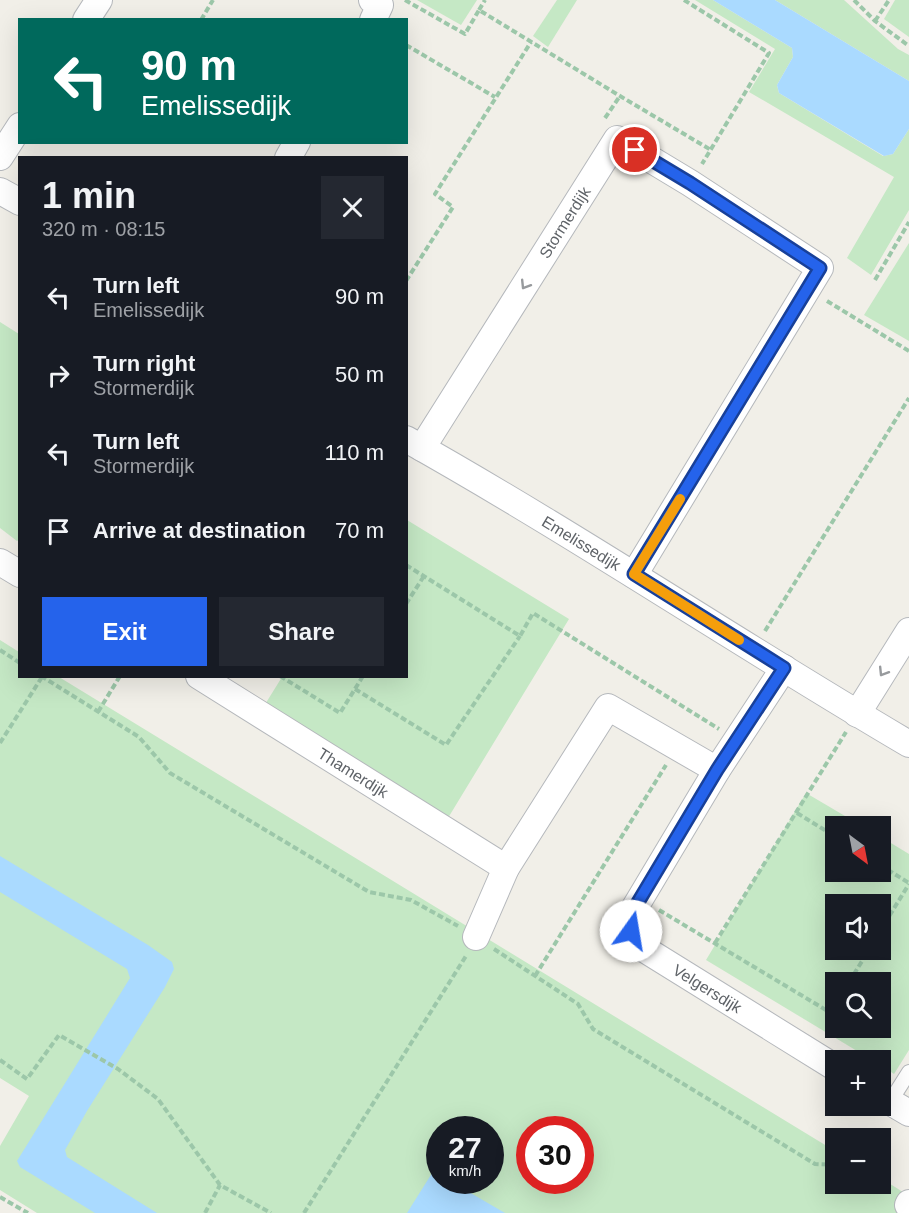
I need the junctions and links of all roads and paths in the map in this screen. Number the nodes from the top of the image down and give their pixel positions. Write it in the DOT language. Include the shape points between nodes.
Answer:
graph roads {
  1 [pos="99,0"];
  2 [pos="213,0"];
  3 [pos="372,0"];
  4 [pos="405,0"];
  5 [pos="485,0"];
  6 [pos="684,0"];
  7 [pos="854,0"];
  8 [pos="889,0"];
  9 [pos="479,10"];
  10 [pos="88,18"];
  11 [pos="202,18"];
  12 [pos="374,18"];
  13 [pos="875,21"];
  14 [pos="531,42"];
  15 [pos="408,46"];
  16 [pos="909,46"];
  17 [pos="495,97"];
  18 [pos="18,129"];
  19 [pos="711,150"];
  20 [pos="0,157"];
  21 [pos="690,183"];
  22 [pos="0,190"];
  23 [pos="18,201"];
  24 [pos="909,222"];
  25 [pos="408,278"];
  26 [pos="875,280"];
  27 [pos="807,289"];
  28 [pos="909,351"];
  29 [pos="909,398"];
  30 [pos="414,443"];
  31 [pos="408,566"];
  32 [pos="634,574"];
  33 [pos="424,576"];
  34 [pos="408,601"];
  35 [pos="909,631"];
  36 [pos="520,636"];
  37 [pos="754,649"];
  38 [pos="0,650"];
  39 [pos="18,662"];
  40 [pos="784,668"];
  41 [pos="41,678"];
  42 [pos="44,678"];
  43 [pos="119,678"];
  44 [pos="202,678"];
  45 [pos="283,678"];
  46 [pos="362,678"];
  47 [pos="355,689"];
  48 [pos="98,712"];
  49 [pos="857,714"];
  50 [pos="737,740"];
  51 [pos="0,743"];
  52 [pos="909,744"];
  53 [pos="677,747"];
  54 [pos="717,770"];
  55 [pos="796,813"];
  56 [pos="825,830"];
  57 [pos="506,868"];
  58 [pos="891,872"];
  59 [pos="909,883"];
  60 [pos="640,898"];
  61 [pos="891,913"];
  62 [pos="476,937"];
  63 [pos="715,943"];
  64 [pos="535,976"];
  65 [pos="825,1009"];
  66 [pos="0,1060"];
  67 [pos="825,1061"];
  68 [pos="909,1072"];
  69 [pos="893,1104"];
  70 [pos="825,1164"];
  71 [pos="220,1185"];
  72 [pos="0,1197"];
  73 [pos="28,1213"];
  74 [pos="205,1213"];
  75 [pos="270,1213"];
  76 [pos="303,1213"];
  1 -- 10 [label="street"];
  2 -- 11 [label="path"];
  3 -- 12 [label="street" via="380,5"];
  4 -- 9 [label="path" via="465,34"];
  5 -- 9 [label="path"];
  6 -- 19 [label="path" via="769,53"];
  7 -- 13 [label="path"];
  8 -- 13 [label="path"];
  9 -- 14 [label="path"];
  13 -- 16 [label="path"];
  14 -- 17 [label="path"];
  14 -- 19 [label="path"];
  15 -- 17 [label="path"];
  17 -- 25 [label="path" via="435,194 453,207"];
  18 -- 20 [label="street"];
  19 -- 21 [label="path"];
  21 -- 27 [label="street, Stormerdijk" via="820,268"];
  21 -- 30 [label="street, Stormerdijk, one-way" via="617,139"];
  22 -- 23 [label="street"];
  24 -- 26 [label="path"];
  27 -- 28 [label="path"];
  27 -- 32 [label="street, Stormerdijk"];
  29 -- 37 [label="path"];
  30 -- 32 [label="street, Emelissedijk"];
  31 -- 33 [label="path"];
  32 -- 37 [label="street, Emelissedijk"];
  33 -- 34 [label="path"];
  33 -- 36 [label="path"];
  35 -- 49 [label="street, one-way"];
  36 -- 47 [label="path" via="446,745"];
  36 -- 50 [label="path" via="533,613"];
  37 -- 40 [label="street, Emelissedijk"];
  38 -- 39 [label="path"];
  40 -- 49 [label="street, Emelissedijk"];
  40 -- 50 [label="street, Velgersdijk"];
  41 -- 51 [label="path"];
  42 -- 48 [label="path"];
  43 -- 48 [label="path"];
  44 -- 57 [label="street, Thamerdijk"];
  45 -- 47 [label="path" via="340,714"];
  46 -- 47 [label="path"];
  48 -- 62 [label="path" via="139,737 170,774 369,892 411,900"];
  49 -- 52 [label="street, Emelissedijk"];
  49 -- 55 [label="path"];
  50 -- 54 [label="street, Velgersdijk"];
  53 -- 54 [label="street"];
  53 -- 57 [label="street" via="608,707"];
  53 -- 64 [label="path"];
  54 -- 60 [label="street, Velgersdijk"];
  55 -- 56 [label="path"];
  55 -- 63 [label="path"];
  57 -- 62 [label="street"];
  58 -- 59 [label="path"];
  59 -- 61 [label="path"];
  60 -- 63 [label="path"];
  60 -- 67 [label="street, Velgersdijk" via="631,914 631,931 641,947"];
  62 -- 64 [label="path"];
  62 -- 76 [label="path"];
  63 -- 65 [label="path"];
  64 -- 70 [label="path" via="578,1004 593,1029 815,1164"];
  66 -- 71 [label="path" via="27,1079 59,1035 118,1069 158,1099"];
  68 -- 69 [label="lane"];
  71 -- 74 [label="path"];
  71 -- 75 [label="path"];
  72 -- 73 [label="path"];
}
